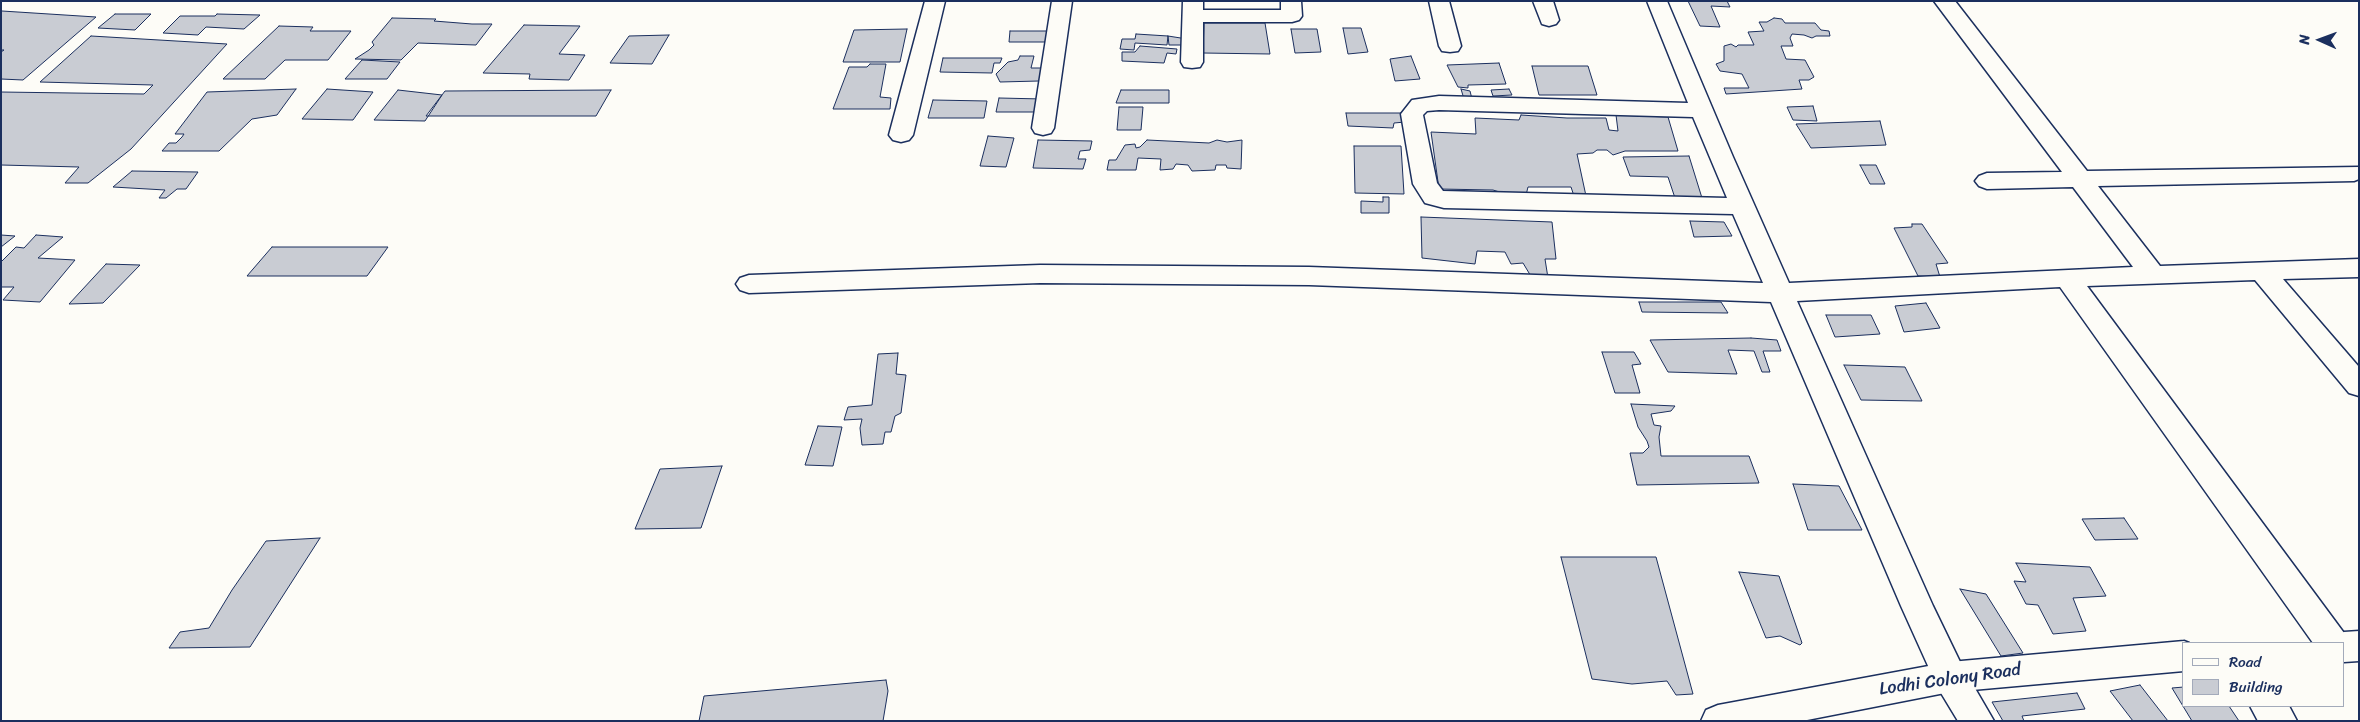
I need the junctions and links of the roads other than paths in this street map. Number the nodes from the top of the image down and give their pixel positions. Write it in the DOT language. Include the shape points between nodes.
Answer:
graph roads {
  1 [pos="935,1"];
  2 [pos="1062,1"];
  3 [pos="1291,1"];
  4 [pos="1439,1"];
  5 [pos="1657,1"];
  6 [pos="1944,1"];
  7 [pos="1193,9"];
  8 [pos="1450,46"];
  9 [pos="1192,62"];
  10 [pos="1701,110"];
  11 [pos="1043,128"];
  12 [pos="901,135"];
  13 [pos="2354,173"];
  14 [pos="2080,179"];
  15 [pos="1987,181"];
  16 [pos="1742,206"];
  17 [pos="2359,268"];
  18 [pos="2261,271"];
  19 [pos="2153,275"];
  20 [pos="2067,278"];
  21 [pos="750,284"];
  22 [pos="1780,293"];
  23 [pos="2359,386"];
  24 [pos="2331,642"];
  25 [pos="2359,646"];
  26 [pos="2345,647"];
  27 [pos="2182,656"];
  28 [pos="1950,677"];
  29 [pos="2268,707"];
  30 [pos="1718,721"];
  31 [pos="1977,721"];
  32 [pos="2280,721"];
  1 -- 12 [label="street"];
  2 -- 11 [label="street"];
  3 -- 7 [label="street" via="1292,16"];
  4 -- 8 [label="street"];
  5 -- 10 [label="street"];
  6 -- 14 [label="street"];
  7 -- 9 [label="street"];
  10 -- 16 [label="street"];
  10 -- 16 [label="street" via="1429,104 1420,105 1412,114 1425,184 1434,197 1444,200"];
  13 -- 14 [label="street"];
  14 -- 15 [label="street"];
  14 -- 19 [label="street"];
  16 -- 22 [label="street"];
  17 -- 18 [label="street"];
  18 -- 19 [label="street"];
  18 -- 23 [label="street"];
  19 -- 20 [label="street"];
  20 -- 22 [label="street"];
  20 -- 24 [label="street"];
  21 -- 22 [label="street" via="1040,274 1309,276"];
  22 -- 28 [label="street"];
  25 -- 26 [label="street"];
  27 -- 28 [label="street, Lodhi Colony Road"];
  28 -- 30 [label="street, Lodhi Colony Road"];
  28 -- 31 [label="street"];
  29 -- 32 [label="street"];
}
